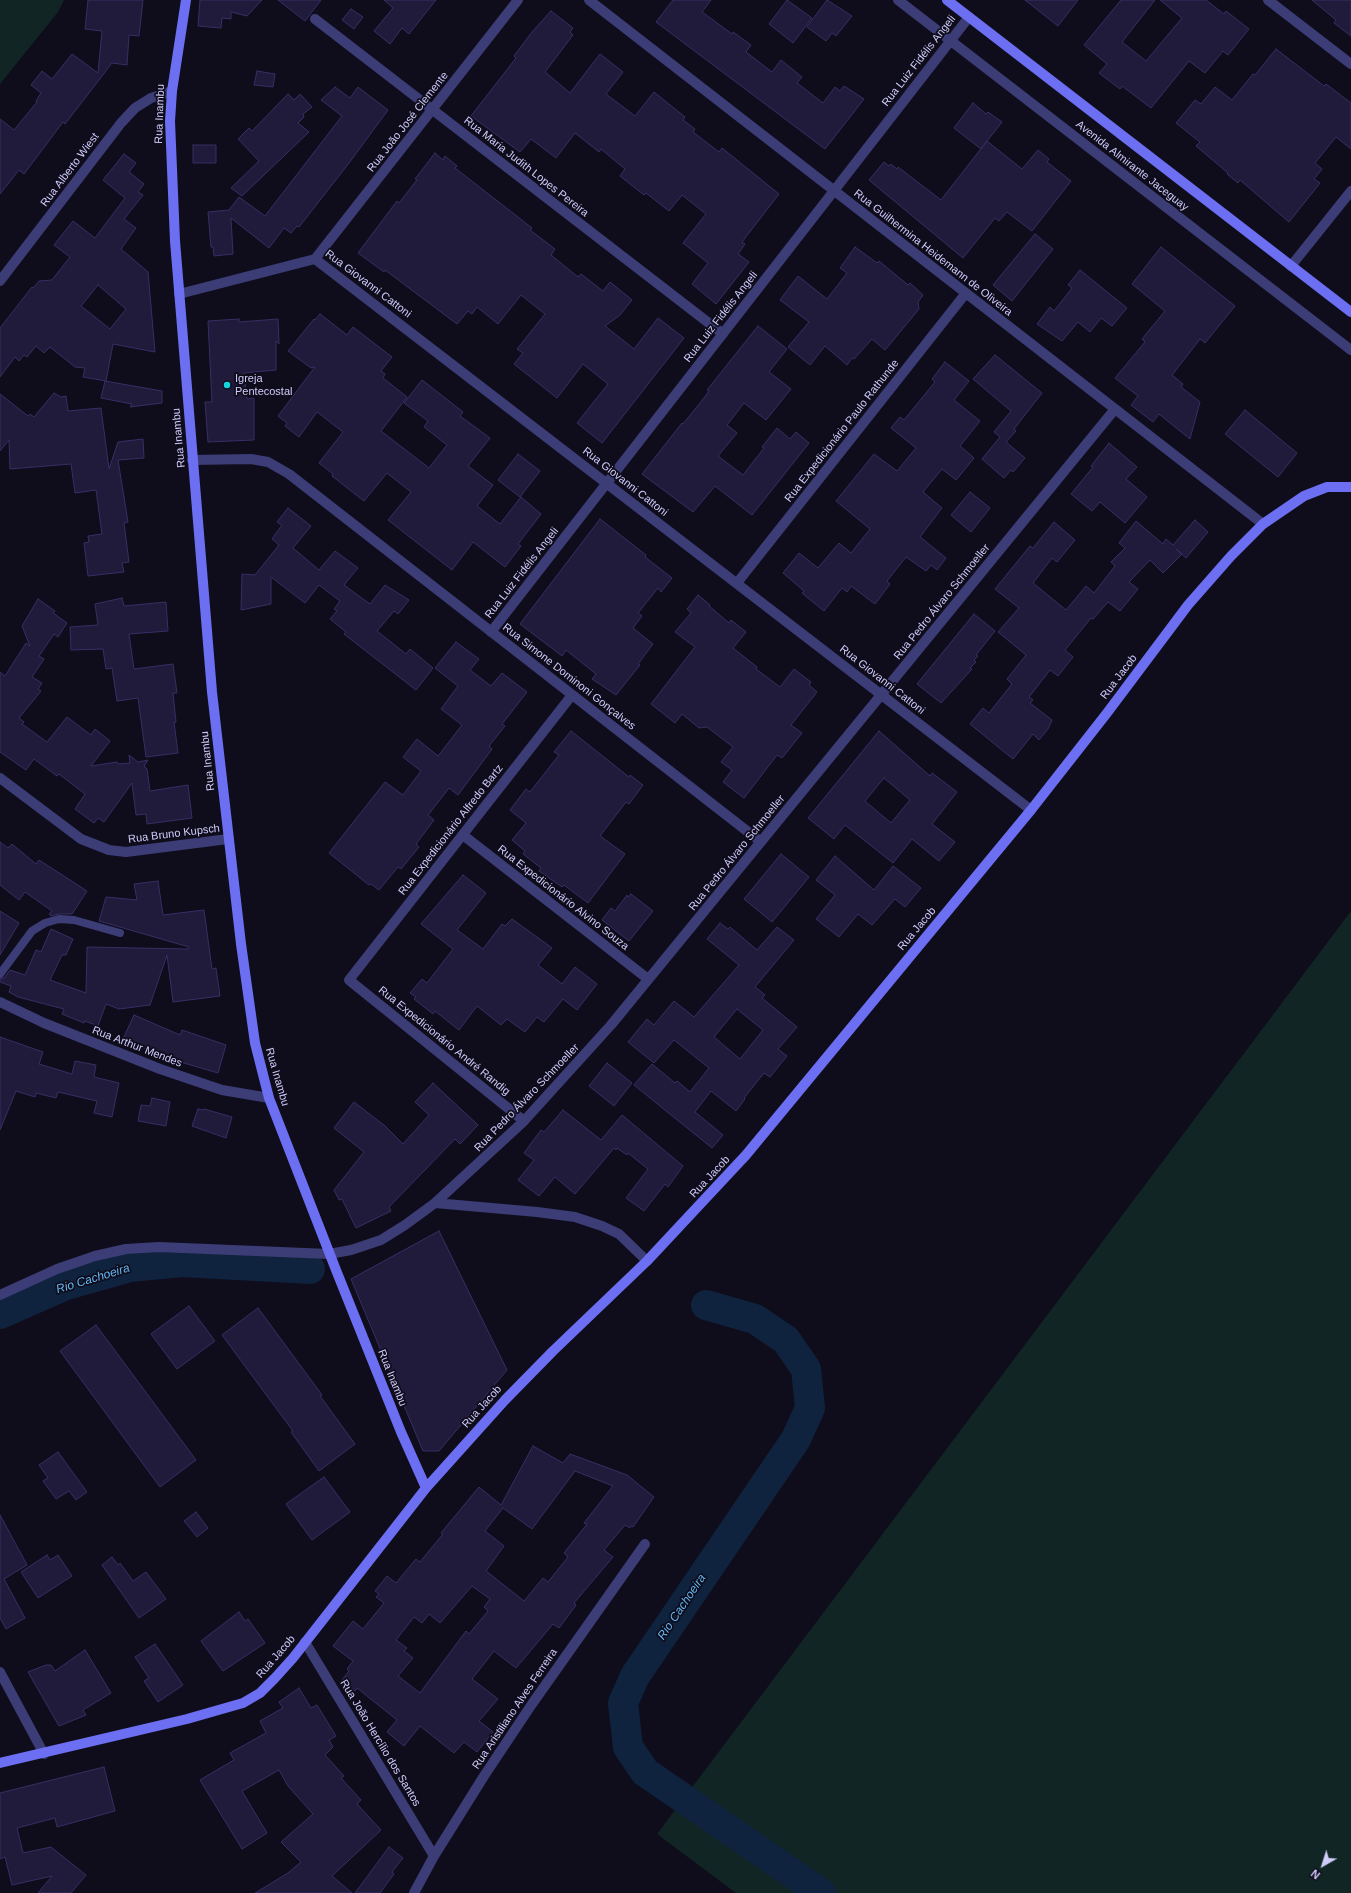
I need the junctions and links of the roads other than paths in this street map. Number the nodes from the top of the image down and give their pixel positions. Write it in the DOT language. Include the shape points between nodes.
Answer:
graph roads {
  1 [pos="186,0"];
  2 [pos="518,0"];
  3 [pos="589,0"];
  4 [pos="898,0"];
  5 [pos="946,0"];
  6 [pos="1268,0"];
  7 [pos="969,17"];
  8 [pos="315,19"];
  9 [pos="951,40"];
  10 [pos="1351,64"];
  11 [pos="172,91"];
  12 [pos="433,110"];
  13 [pos="834,191"];
  14 [pos="1351,191"];
  15 [pos="315,259"];
  16 [pos="1291,266"];
  17 [pos="0,281"];
  18 [pos="966,293"];
  19 [pos="179,294"];
  20 [pos="1351,312"];
  21 [pos="723,334"];
  22 [pos="1351,350"];
  23 [pos="1115,409"];
  24 [pos="192,460"];
  25 [pos="607,483"];
  26 [pos="1351,487"];
  27 [pos="1263,524"];
  28 [pos="737,583"];
  29 [pos="491,632"];
  30 [pos="572,695"];
  31 [pos="881,695"];
  32 [pos="0,778"];
  33 [pos="1031,810"];
  34 [pos="463,835"];
  35 [pos="228,839"];
  36 [pos="761,842"];
  37 [pos="120,932"];
  38 [pos="0,974"];
  39 [pos="648,979"];
  40 [pos="349,980"];
  41 [pos="0,1002"];
  42 [pos="269,1098"];
  43 [pos="524,1121"];
  44 [pos="435,1203"];
  45 [pos="330,1254"];
  46 [pos="647,1261"];
  47 [pos="0,1295"];
  48 [pos="426,1488"];
  49 [pos="646,1544"];
  50 [pos="305,1642"];
  51 [pos="0,1672"];
  52 [pos="44,1754"];
  53 [pos="0,1763"];
  54 [pos="434,1856"];
  55 [pos="414,1893"];
  1 -- 11 [label="street, Rua Inambu"];
  2 -- 12 [label="street, Rua João José Clemente"];
  3 -- 13 [label="street, Rua Guilhermina Heidemann de Oliveira"];
  4 -- 9 [label="street, Avenida Almirante Jaceguay"];
  5 -- 7 [label="street, Avenida Almirante Jaceguay"];
  6 -- 10 [label="street"];
  7 -- 9 [label="street, Rua Luiz Fidélis Angeli"];
  7 -- 16 [label="street, Avenida Almirante Jaceguay"];
  8 -- 12 [label="street, Rua Maria Judith Lopes Pereira"];
  9 -- 13 [label="street, Rua Luiz Fidélis Angeli"];
  9 -- 22 [label="street, Avenida Almirante Jaceguay"];
  11 -- 17 [label="street, Rua Alberto Wiest" via="151,98 135,108 121,123"];
  11 -- 19 [label="street, Rua Inambu" via="171,166"];
  12 -- 15 [label="street, Rua João José Clemente"];
  12 -- 21 [label="street, Rua Maria Judith Lopes Pereira"];
  13 -- 18 [label="street, Rua Guilhermina Heidemann de Oliveira"];
  13 -- 21 [label="street, Rua Luiz Fidélis Angeli"];
  14 -- 16 [label="street"];
  15 -- 19 [label="street, Rua Giovanni Cattoni"];
  15 -- 25 [label="street, Rua Giovanni Cattoni"];
  16 -- 20 [label="street, Avenida Almirante Jaceguay"];
  18 -- 23 [label="street, Rua Guilhermina Heidemann de Oliveira"];
  18 -- 28 [label="street, Rua Expedicionário Paulo Rathunde"];
  19 -- 24 [label="street, Rua Inambu"];
  21 -- 25 [label="street, Rua Luiz Fidélis Angeli"];
  23 -- 27 [label="street, Rua Guilhermina Heidemann de Oliveira"];
  23 -- 31 [label="street, Rua Pedro Álvaro Schmoeller"];
  24 -- 29 [label="street, Rua Simone Dominoni Gonçalves" via="251,459 279,467"];
  24 -- 35 [label="street, Rua Inambu" via="212,692"];
  25 -- 28 [label="street, Rua Giovanni Cattoni"];
  25 -- 29 [label="street, Rua Luiz Fidélis Angeli"];
  26 -- 27 [label="street, Rua Jacob" via="1327,487 1304,496"];
  27 -- 33 [label="street, Rua Jacob" via="1188,605"];
  28 -- 31 [label="street, Rua Giovanni Cattoni"];
  29 -- 30 [label="street, Rua Simone Dominoni Gonçalves"];
  30 -- 34 [label="street, Rua Expedicionário Alfredo Bartz"];
  30 -- 36 [label="street, Rua Simone Dominoni Gonçalves"];
  31 -- 33 [label="street, Rua Giovanni Cattoni"];
  31 -- 36 [label="street, Rua Pedro Álvaro Schmoeller"];
  32 -- 35 [label="street, Rua Bruno Kupsch" via="81,839 109,850 126,852"];
  33 -- 46 [label="street, Rua Jacob" via="746,1155"];
  34 -- 39 [label="street, Rua Expedicionário Alvino Souza"];
  34 -- 40 [label="street, Rua Expedicionário Alfredo Bartz"];
  35 -- 42 [label="street, Rua Inambu" via="255,1043"];
  36 -- 39 [label="street, Rua Pedro Álvaro Schmoeller"];
  37 -- 38 [label="lane" via="74,920 45,923 32,932"];
  39 -- 43 [label="street, Rua Pedro Álvaro Schmoeller" via="583,1057"];
  40 -- 43 [label="street, Rua Expedicionário André Randig"];
  41 -- 42 [label="street, Rua Arthur Mendes" via="44,1023 160,1069 222,1090"];
  42 -- 45 [label="street, Rua Inambu"];
  43 -- 44 [label="street, Rua Pedro Álvaro Schmoeller"];
  44 -- 45 [label="street, Rua Pedro Álvaro Schmoeller" via="380,1240"];
  44 -- 46 [label="street" via="575,1217 619,1234"];
  45 -- 47 [label="street, Rua Pedro Álvaro Schmoeller" via="159,1247 126,1249 57,1269"];
  45 -- 48 [label="street, Rua Inambu"];
  46 -- 48 [label="street, Rua Jacob" via="531,1372"];
  48 -- 50 [label="street, Rua Jacob"];
  49 -- 54 [label="street, Rua Aristiliano Alves Ferreira" via="532,1704"];
  50 -- 52 [label="street, Rua Jacob" via="260,1693 243,1703 187,1720"];
  50 -- 54 [label="street, Rua João Hercílio dos Santos"];
  51 -- 52 [label="street"];
  52 -- 53 [label="street, Rua Jacob"];
  54 -- 55 [label="street, Rua Aristiliano Alves Ferreira"];
}
